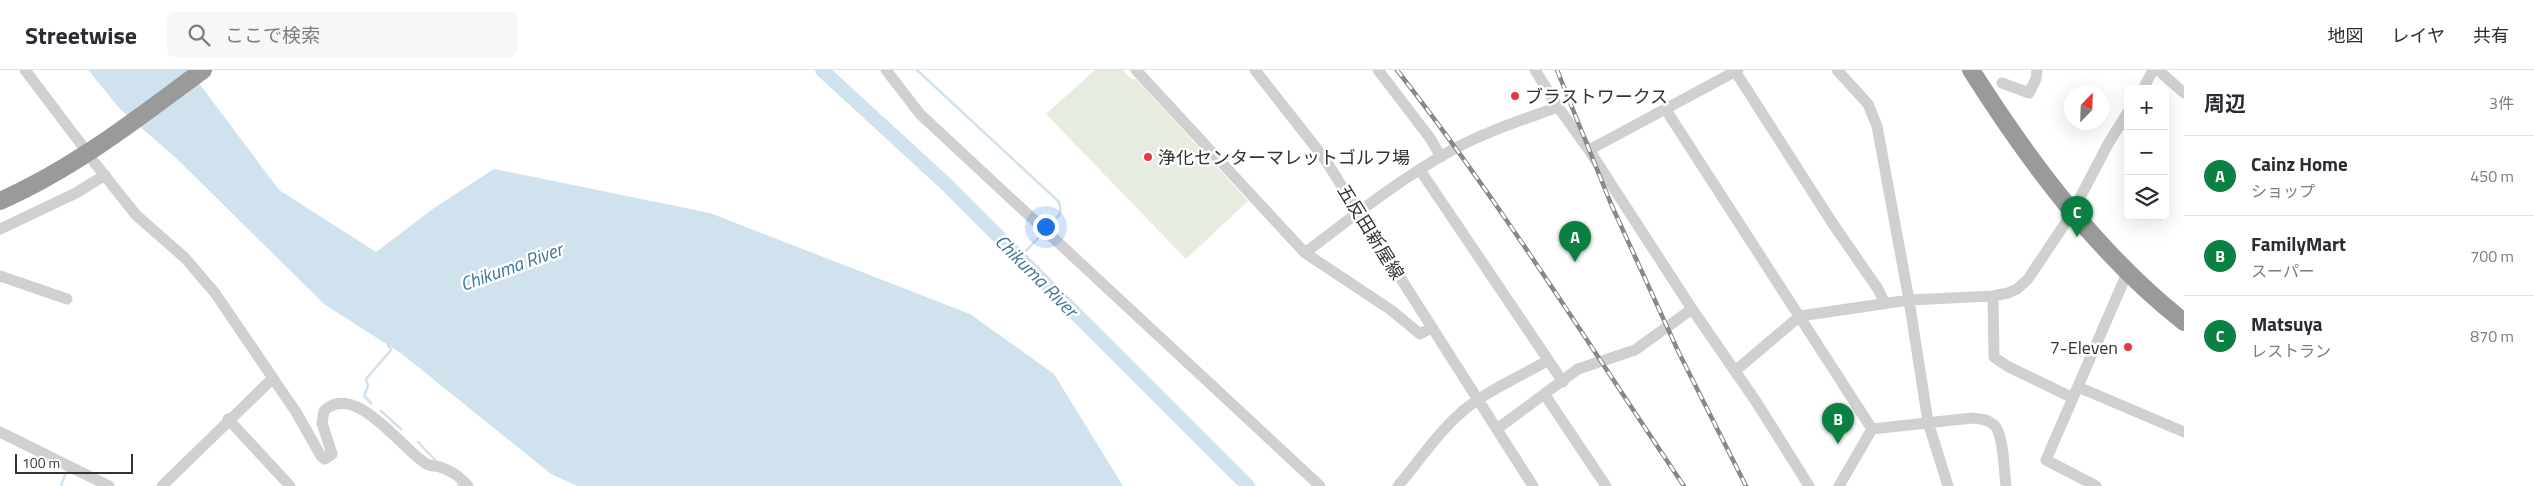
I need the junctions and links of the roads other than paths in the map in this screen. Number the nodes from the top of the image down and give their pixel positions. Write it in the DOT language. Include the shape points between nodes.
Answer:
graph roads {
  1 [pos="25,70"];
  2 [pos="203,70"];
  3 [pos="886,70"];
  4 [pos="1136,70"];
  5 [pos="1255,70"];
  6 [pos="1378,70"];
  7 [pos="1535,70"];
  8 [pos="1836,70"];
  9 [pos="1971,70"];
  10 [pos="2038,70"];
  11 [pos="2153,70"];
  12 [pos="2158,70"];
  13 [pos="1736,71"];
  14 [pos="2002,82"];
  15 [pos="2145,85"];
  16 [pos="2184,93"];
  17 [pos="1558,107"];
  18 [pos="1666,110"];
  19 [pos="2124,118"];
  20 [pos="81,144"];
  21 [pos="1589,150"];
  22 [pos="1441,157"];
  23 [pos="94,162"];
  24 [pos="1420,170"];
  25 [pos="105,175"];
  26 [pos="0,201"];
  27 [pos="1359,212"];
  28 [pos="2072,213"];
  29 [pos="1,231"];
  30 [pos="1305,253"];
  31 [pos="2128,271"];
  32 [pos="0,276"];
  33 [pos="1993,296"];
  34 [pos="67,299"];
  35 [pos="1909,300"];
  36 [pos="1885,304"];
  37 [pos="1692,309"];
  38 [pos="1800,316"];
  39 [pos="2183,318"];
  40 [pos="1431,328"];
  41 [pos="1547,361"];
  42 [pos="1735,371"];
  43 [pos="272,379"];
  44 [pos="1563,382"];
  45 [pos="2075,392"];
  46 [pos="1546,395"];
  47 [pos="1479,399"];
  48 [pos="228,420"];
  49 [pos="1928,422"];
  50 [pos="1497,429"];
  51 [pos="1872,429"];
  52 [pos="0,432"];
  53 [pos="2184,432"];
  54 [pos="2078,483"];
  55 [pos="109,486"];
  56 [pos="162,486"];
  57 [pos="290,486"];
  58 [pos="468,486"];
  59 [pos="1320,486"];
  60 [pos="1398,486"];
  61 [pos="1533,486"];
  62 [pos="1606,486"];
  63 [pos="1809,486"];
  64 [pos="1839,486"];
  65 [pos="1948,486"];
  66 [pos="2006,486"];
  67 [pos="2096,486"];
  1 -- 20 [label="street"];
  2 -- 26 [label="highway" via="120,132 49,177"];
  3 -- 59 [label="street" via="920,114"];
  4 -- 30 [label="street"];
  5 -- 27 [label="street, 五反田新屋線" via="1306,133"];
  6 -- 22 [label="street"];
  7 -- 17 [label="street"];
  8 -- 35 [label="street" via="1868,104 1876,120"];
  9 -- 28 [label="highway" via="2003,120"];
  10 -- 14 [label="street" via="2029,93"];
  11 -- 15 [label="street"];
  12 -- 16 [label="street"];
  13 -- 18 [label="street"];
  13 -- 36 [label="street"];
  17 -- 21 [label="street"];
  17 -- 22 [label="street" via="1484,134"];
  18 -- 21 [label="street"];
  18 -- 38 [label="street"];
  19 -- 28 [label="street"];
  21 -- 37 [label="street"];
  22 -- 24 [label="street"];
  23 -- 25 [label="street"];
  24 -- 27 [label="street"];
  24 -- 41 [label="street"];
  25 -- 29 [label="street"];
  25 -- 43 [label="street" via="136,215 199,272"];
  27 -- 30 [label="street"];
  27 -- 40 [label="street, 五反田新屋線"];
  28 -- 31 [label="highway"];
  28 -- 33 [label="street" via="2023,285"];
  30 -- 40 [label="street" via="1391,310 1420,334"];
  31 -- 39 [label="highway"];
  31 -- 45 [label="street"];
  32 -- 34 [label="street"];
  33 -- 35 [label="street"];
  33 -- 45 [label="street" via="1994,357 2007,366"];
  35 -- 36 [label="street"];
  35 -- 49 [label="street"];
  36 -- 38 [label="street"];
  37 -- 42 [label="street"];
  37 -- 44 [label="street" via="1635,350 1578,369"];
  38 -- 42 [label="street"];
  38 -- 51 [label="street"];
  40 -- 47 [label="street, 五反田新屋線"];
  41 -- 44 [label="street"];
  41 -- 47 [label="street"];
  42 -- 63 [label="street"];
  43 -- 48 [label="street"];
  43 -- 58 [label="street" via="296,412 312,445 325,459 332,454 321,416 332,404 346,404 375,418 425,463 452,471"];
  44 -- 46 [label="street"];
  45 -- 53 [label="street"];
  45 -- 54 [label="street" via="2046,460"];
  46 -- 50 [label="street"];
  46 -- 62 [label="street"];
  47 -- 50 [label="street, 五反田新屋線"];
  47 -- 60 [label="street" via="1452,422"];
  48 -- 56 [label="street"];
  48 -- 57 [label="street"];
  49 -- 51 [label="street"];
  49 -- 65 [label="street"];
  49 -- 66 [label="street" via="1972,418 1988,420 2000,434"];
  50 -- 61 [label="street, 五反田新屋線"];
  51 -- 64 [label="street"];
  52 -- 55 [label="street"];
  54 -- 67 [label="street"];
}
